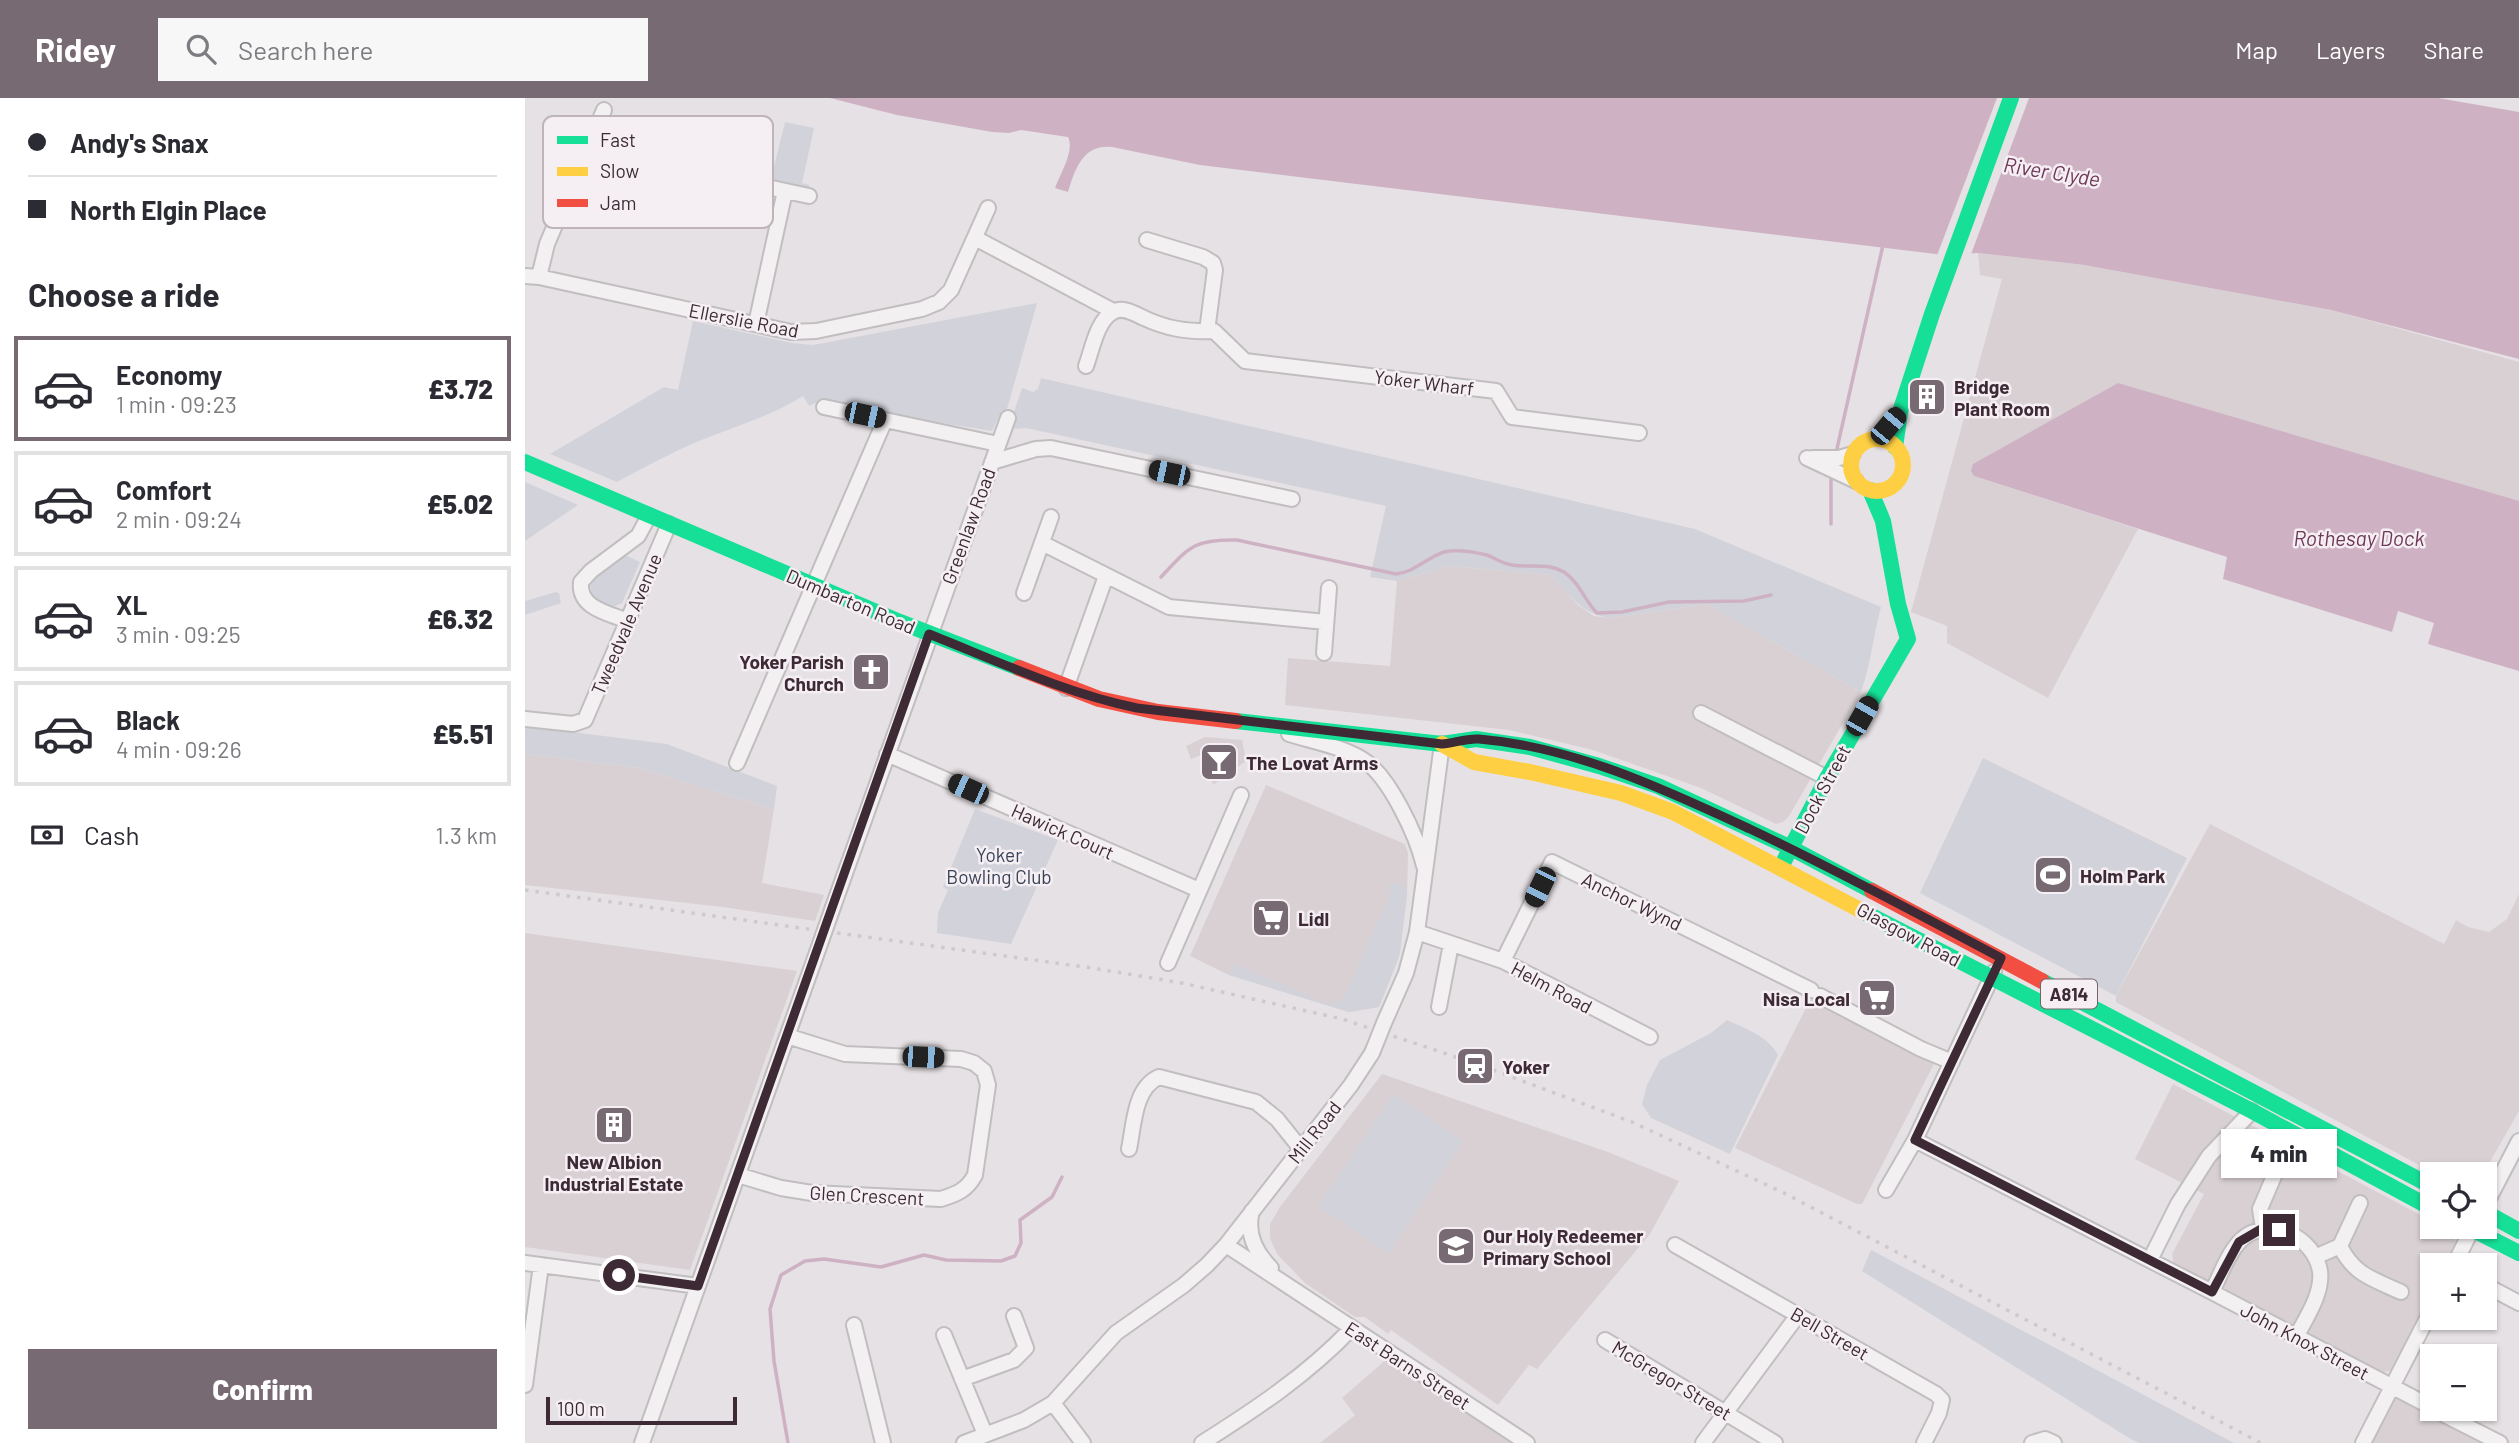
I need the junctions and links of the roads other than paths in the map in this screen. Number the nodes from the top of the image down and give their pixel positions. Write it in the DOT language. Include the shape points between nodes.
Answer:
graph roads {
  1 [pos="2011,98"];
  2 [pos="604,110"];
  3 [pos="602,116"];
  4 [pos="773,188"];
  5 [pos="785,191"];
  6 [pos="809,196"];
  7 [pos="988,208"];
  8 [pos="554,228"];
  9 [pos="975,238"];
  10 [pos="1147,240"];
  11 [pos="532,276"];
  12 [pos="1113,312"];
  13 [pos="756,324"];
  14 [pos="1207,331"];
  15 [pos="1086,366"];
  16 [pos="824,407"];
  17 [pos="1900,412"];
  18 [pos="1007,418"];
  19 [pos="885,420"];
  20 [pos="1639,433"];
  21 [pos="1877,439"];
  22 [pos="998,444"];
  23 [pos="1895,447"];
  24 [pos="1853,454"];
  25 [pos="992,462"];
  26 [pos="525,463"];
  27 [pos="1856,481"];
  28 [pos="1891,487"];
  29 [pos="1870,490"];
  30 [pos="1292,499"];
  31 [pos="649,516"];
  32 [pos="1052,517"];
  33 [pos="1883,521"];
  34 [pos="669,524"];
  35 [pos="1042,543"];
  36 [pos="1106,576"];
  37 [pos="814,586"];
  38 [pos="1329,588"];
  39 [pos="1024,593"];
  40 [pos="628,621"];
  41 [pos="1326,622"];
  42 [pos="929,634"];
  43 [pos="1324,653"];
  44 [pos="1066,688"];
  45 [pos="1701,713"];
  46 [pos="525,719"];
  47 [pos="1257,723"];
  48 [pos="1476,739"];
  49 [pos="1442,744"];
  50 [pos="887,754"];
  51 [pos="737,763"];
  52 [pos="1827,778"];
  53 [pos="1241,795"];
  54 [pos="1791,848"];
  55 [pos="1781,867"];
  56 [pos="1426,874"];
  57 [pos="1199,890"];
  58 [pos="1417,932"];
  59 [pos="1451,944"];
  60 [pos="2001,958"];
  61 [pos="1503,961"];
  62 [pos="1168,963"];
  63 [pos="1991,977"];
  64 [pos="1439,1007"];
  65 [pos="787,1036"];
  66 [pos="1650,1037"];
  67 [pos="1952,1062"];
  68 [pos="2252,1111"];
  69 [pos="1915,1140"];
  70 [pos="2519,1141"];
  71 [pos="1129,1149"];
  72 [pos="1301,1149"];
  73 [pos="2280,1163"];
  74 [pos="737,1175"];
  75 [pos="2420,1180"];
  76 [pos="2497,1183"];
  77 [pos="1886,1190"];
  78 [pos="2420,1202"];
  79 [pos="2360,1203"];
  80 [pos="1252,1210"];
  81 [pos="2497,1219"];
  82 [pos="2263,1228"];
  83 [pos="2519,1231"];
  84 [pos="2493,1239"];
  85 [pos="1226,1245"];
  86 [pos="1675,1245"];
  87 [pos="2340,1246"];
  88 [pos="2519,1253"];
  89 [pos="2315,1258"];
  90 [pos="2150,1260"];
  91 [pos="525,1263"];
  92 [pos="541,1265"];
  93 [pos="698,1286"];
  94 [pos="1289,1286"];
  95 [pos="2497,1291"];
  96 [pos="2212,1292"];
  97 [pos="2401,1292"];
  98 [pos="2519,1303"];
  99 [pos="1798,1315"];
  100 [pos="1014,1316"];
  101 [pos="854,1325"];
  102 [pos="1351,1329"];
  103 [pos="2421,1330"];
  104 [pos="944,1335"];
  105 [pos="2297,1337"];
  106 [pos="1605,1340"];
  107 [pos="962,1379"];
  108 [pos="525,1385"];
  109 [pos="2391,1387"];
  110 [pos="2420,1402"];
  111 [pos="1053,1403"];
  112 [pos="1725,1412"];
  113 [pos="2457,1421"];
  114 [pos="985,1434"];
  115 [pos="642,1443"];
  116 [pos="883,1443"];
  117 [pos="964,1443"];
  118 [pos="1083,1443"];
  119 [pos="1202,1443"];
  120 [pos="1527,1443"];
  121 [pos="1703,1443"];
  122 [pos="1775,1443"];
  123 [pos="1924,1443"];
  124 [pos="2032,1443"];
  125 [pos="2054,1443"];
  126 [pos="2363,1443"];
  127 [pos="2500,1443"];
  1 -- 17 [label="main road"];
  2 -- 3 [label="street"];
  4 -- 5 [label="street"];
  5 -- 6 [label="street"];
  5 -- 13 [label="street"];
  7 -- 9 [label="street, Ellerslie Road"];
  8 -- 11 [label="street"];
  9 -- 12 [label="street"];
  9 -- 13 [label="street, Ellerslie Road" via="951,290 931,306 816,331"];
  10 -- 14 [label="street" via="1213,263"];
  11 -- 13 [label="street, Ellerslie Road"];
  12 -- 14 [label="street" via="1125,310 1171,328"];
  12 -- 15 [label="street" via="1102,324"];
  14 -- 20 [label="street, Yoker Wharf" via="1214,331 1245,361 1496,391 1512,417"];
  16 -- 19 [label="street"];
  17 -- 21 [label="main road"];
  17 -- 23 [label="main road"];
  18 -- 22 [label="street, Greenlaw Road"];
  19 -- 22 [label="street"];
  19 -- 37 [label="street"];
  21 -- 23 [label="main road"];
  21 -- 24 [label="main road" via="1863,443"];
  22 -- 25 [label="street, Greenlaw Road"];
  23 -- 28 [label="main road" via="1902,470"];
  24 -- 27 [label="main road" via="1851,469"];
  24 -- 27 [label="street" via="1807,458"];
  25 -- 30 [label="street" via="1051,448"];
  25 -- 42 [label="street, Greenlaw Road"];
  26 -- 31 [label="main road, Dumbarton Road / A814"];
  27 -- 29 [label="main road"];
  28 -- 29 [label="main road"];
  28 -- 33 [label="main road"];
  29 -- 33 [label="main road"];
  31 -- 34 [label="main road, Dumbarton Road / A814"];
  31 -- 40 [label="street" via="638,537 581,582 586,602"];
  32 -- 35 [label="street"];
  33 -- 52 [label="main road, Dock Street" via="1907,639"];
  34 -- 37 [label="main road, Dumbarton Road / A814"];
  34 -- 40 [label="street, Tweedvale Avenue"];
  35 -- 36 [label="street"];
  35 -- 39 [label="street"];
  36 -- 41 [label="street" via="1169,607"];
  36 -- 44 [label="street"];
  37 -- 42 [label="main road, Dumbarton Road / A814"];
  37 -- 51 [label="street"];
  38 -- 41 [label="street"];
  40 -- 46 [label="street, Tweedvale Avenue" via="582,723"];
  41 -- 43 [label="street"];
  42 -- 44 [label="main road, Dumbarton Road / A814"];
  42 -- 50 [label="street, Greenlaw Road"];
  44 -- 47 [label="main road, Dumbarton Road / A814" via="1137,708"];
  45 -- 52 [label="street"];
  47 -- 49 [label="main road, Dumbarton Road / A814"];
  47 -- 56 [label="street, Mill Road" via="1370,764 1413,831"];
  48 -- 49 [label="main road, Dumbarton Road / A814"];
  48 -- 54 [label="main road, Glasgow Road / A814" via="1552,753 1636,778"];
  49 -- 55 [label="main road, Glasgow Road / A814" via="1474,762 1650,803"];
  49 -- 56 [label="street, Mill Road"];
  50 -- 57 [label="street, Hawick Court"];
  50 -- 65 [label="street, Greenlaw Road, bridge"];
  52 -- 54 [label="main road, Dock Street"];
  53 -- 57 [label="street"];
  54 -- 55 [label="main road, Dock Street"];
  54 -- 60 [label="main road, Glasgow Road / A814"];
  55 -- 63 [label="main road, Glasgow Road / A814"];
  56 -- 58 [label="street, Mill Road"];
  57 -- 62 [label="street"];
  58 -- 59 [label="street, Helm Road"];
  58 -- 72 [label="street, Mill Road, bridge" via="1408,967 1372,1053"];
  59 -- 61 [label="street, Helm Road"];
  59 -- 64 [label="street"];
  60 -- 63 [label="street"];
  60 -- 75 [label="main road, Glasgow Road / A814"];
  61 -- 66 [label="street, Helm Road"];
  61 -- 67 [label="street, Anchor Wynd" via="1552,862"];
  63 -- 67 [label="street"];
  63 -- 68 [label="main road, Glasgow Road / A814"];
  65 -- 74 [label="street, Greenlaw Road"];
  65 -- 74 [label="street, Glen Crescent" via="845,1054 974,1063 984,1071 988,1085 975,1175 969,1186 941,1199 812,1193"];
  67 -- 69 [label="street"];
  68 -- 78 [label="main road, Glasgow Road / A814"];
  68 -- 90 [label="street" via="2209,1156"];
  69 -- 77 [label="street"];
  69 -- 90 [label="street, John Knox Street"];
  70 -- 76 [label="street"];
  71 -- 72 [label="street" via="1141,1091 1159,1077 1256,1102"];
  72 -- 80 [label="street, Mill Road"];
  73 -- 82 [label="street" via="2260,1209"];
  74 -- 93 [label="street, Greenlaw Road"];
  79 -- 87 [label="street"];
  80 -- 85 [label="street, Mill Road"];
  80 -- 94 [label="street, East Barns Street" via="1249,1231 1256,1250"];
  81 -- 83 [label="main road"];
  82 -- 89 [label="street" via="2295,1236"];
  82 -- 96 [label="street" via="2239,1242"];
  84 -- 88 [label="main road"];
  85 -- 94 [label="street, East Barns Street"];
  85 -- 111 [label="street, Mill Road" via="1184,1285 1116,1333"];
  86 -- 99 [label="street, Bell Street"];
  87 -- 89 [label="street"];
  87 -- 97 [label="street" via="2358,1272"];
  89 -- 105 [label="street" via="2319,1287"];
  90 -- 96 [label="street, John Knox Street"];
  91 -- 92 [label="street"];
  92 -- 93 [label="street"];
  92 -- 108 [label="street"];
  93 -- 115 [label="street, Greenlaw Road"];
  94 -- 102 [label="street, East Barns Street"];
  95 -- 98 [label="street"];
  96 -- 105 [label="street, John Knox Street"];
  99 -- 112 [label="street"];
  99 -- 123 [label="street, Bell Street" via="1943,1400"];
  100 -- 107 [label="street" via="1026,1348 1014,1360"];
  101 -- 116 [label="street"];
  102 -- 119 [label="street" via="1322,1359"];
  102 -- 120 [label="street, East Barns Street"];
  103 -- 109 [label="street"];
  104 -- 107 [label="street"];
  105 -- 109 [label="street, John Knox Street"];
  106 -- 112 [label="street, McGregor Street"];
  107 -- 114 [label="street"];
  109 -- 110 [label="street, John Knox Street"];
  109 -- 126 [label="street"];
  111 -- 114 [label="street, Mill Road"];
  111 -- 118 [label="street"];
  112 -- 121 [label="street"];
  112 -- 122 [label="street, McGregor Street"];
  113 -- 127 [label="street, John Knox Street"];
  114 -- 117 [label="street, Mill Road"];
  124 -- 125 [label="street" via="2045,1439"];
}
